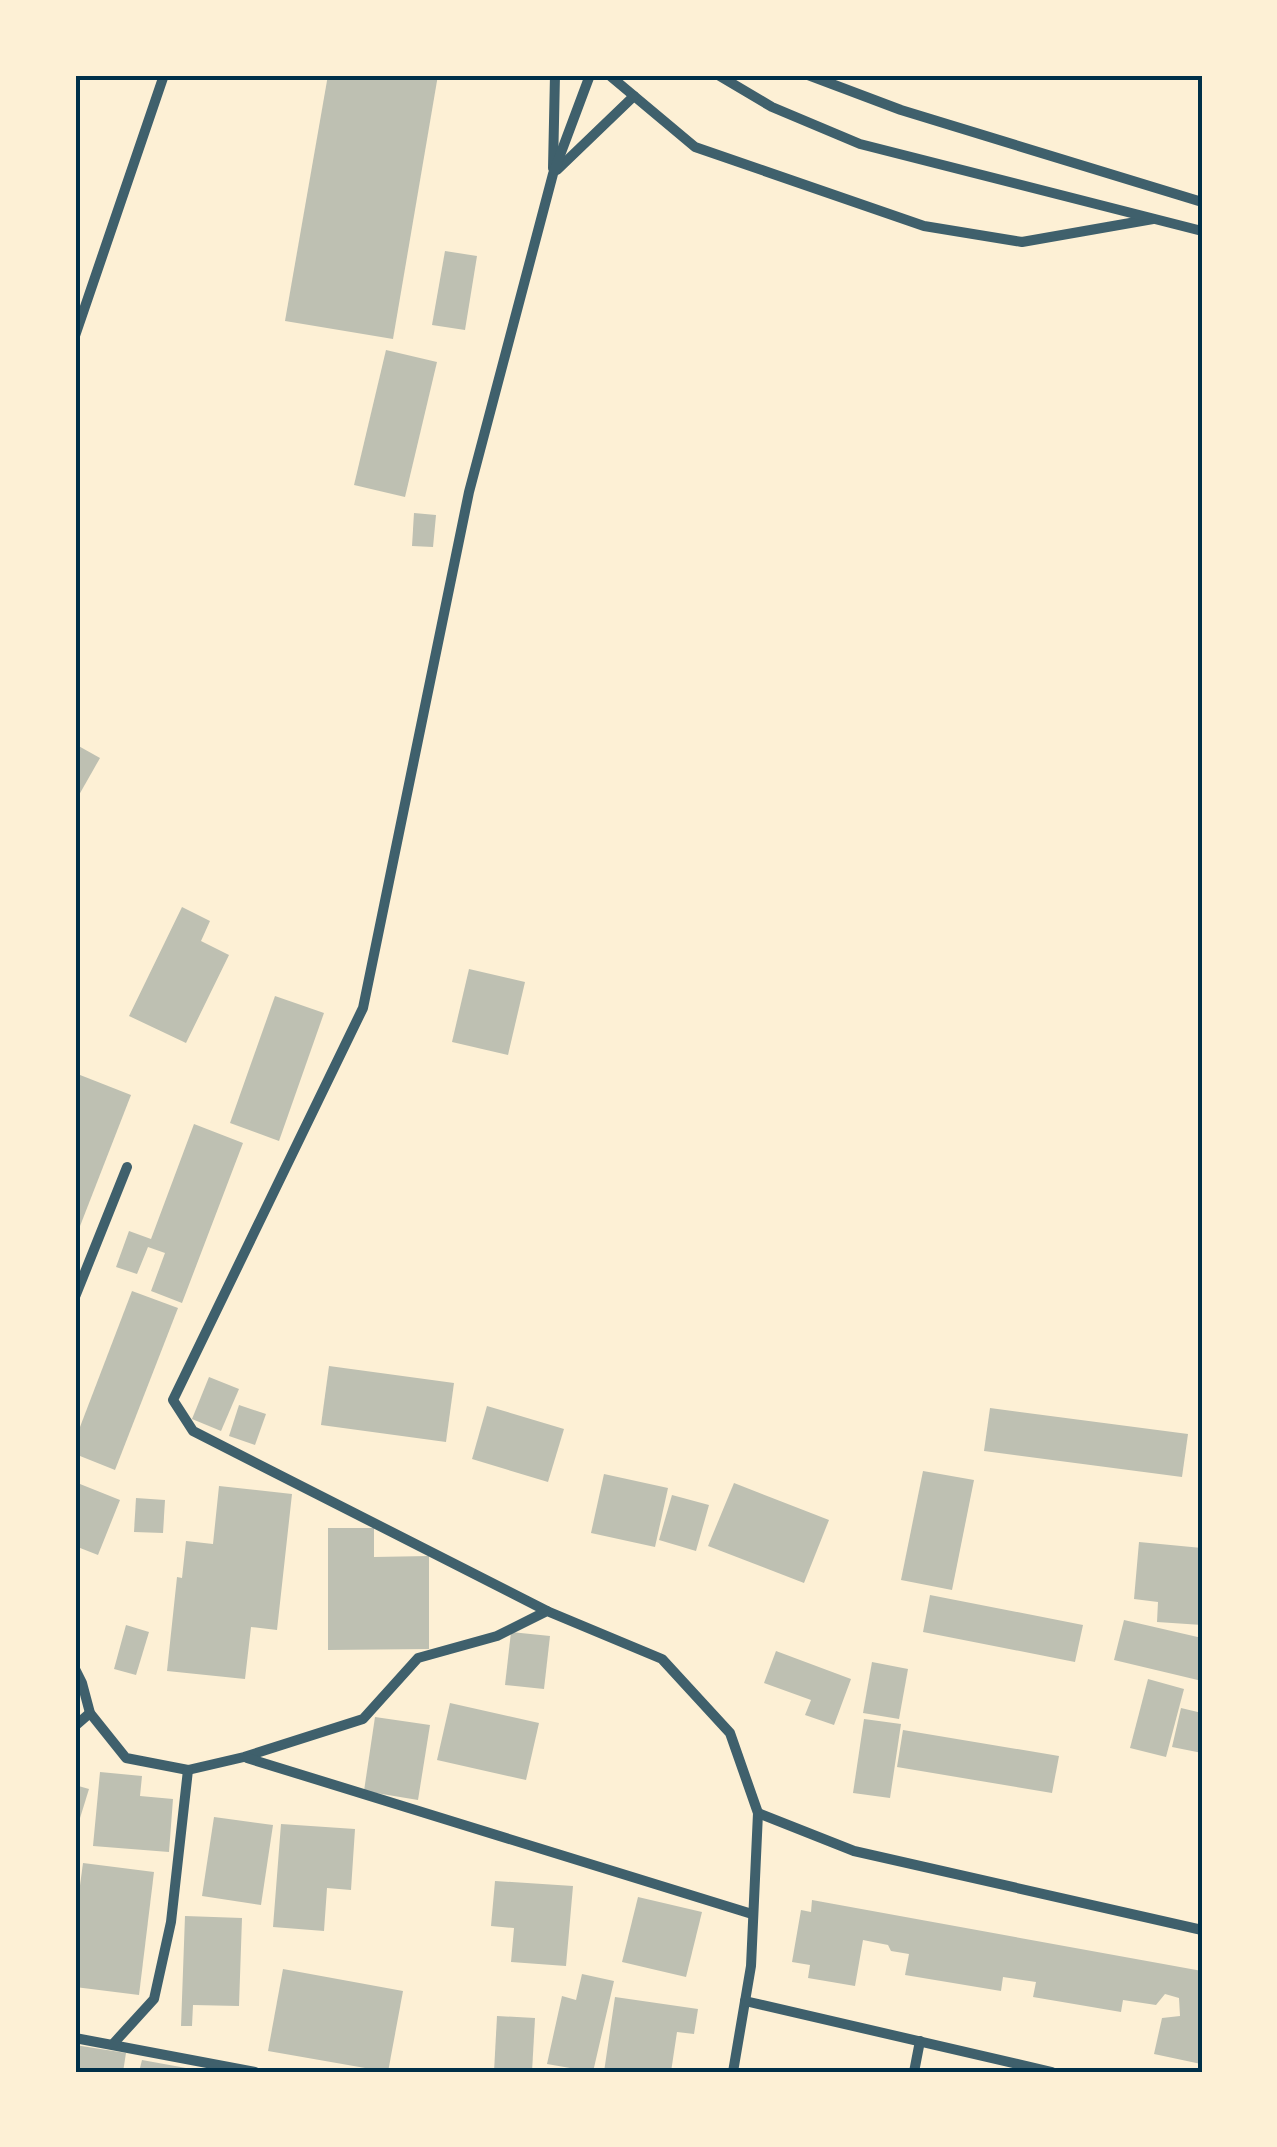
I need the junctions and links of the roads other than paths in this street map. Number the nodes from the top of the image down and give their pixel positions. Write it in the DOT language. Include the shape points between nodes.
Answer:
graph roads {
  1 [pos="164,75"];
  2 [pos="555,75"];
  3 [pos="590,75"];
  4 [pos="609,75"];
  5 [pos="718,75"];
  6 [pos="808,75"];
  7 [pos="634,96"];
  8 [pos="553,174"];
  9 [pos="1202,202"];
  10 [pos="1153,219"];
  11 [pos="1202,232"];
  12 [pos="75,336"];
  13 [pos="127,1166"];
  14 [pos="75,1296"];
  15 [pos="547,1611"];
  16 [pos="75,1668"];
  17 [pos="90,1713"];
  18 [pos="75,1726"];
  19 [pos="244,1757"];
  20 [pos="188,1770"];
  21 [pos="758,1813"];
  22 [pos="752,1914"];
  23 [pos="1202,1930"];
  24 [pos="745,2001"];
  25 [pos="75,2038"];
  26 [pos="920,2041"];
  27 [pos="113,2044"];
  28 [pos="1027,2069"];
  29 [pos="255,2072"];
  30 [pos="733,2072"];
  31 [pos="914,2072"];
  32 [pos="1052,2072"];
  1 -- 12 [label="street"];
  2 -- 8 [label="street"];
  3 -- 8 [label="street"];
  4 -- 7 [label="street"];
  5 -- 10 [label="street" via="772,107 860,144"];
  6 -- 9 [label="street"];
  7 -- 8 [label="street"];
  7 -- 10 [label="street" via="694,147 924,226 1022,242"];
  8 -- 15 [label="street" via="469,492 363,1008 173,1400 193,1431"];
  10 -- 11 [label="street"];
  13 -- 14 [label="street"];
  15 -- 19 [label="street" via="496,1636 418,1658 363,1719"];
  15 -- 21 [label="street" via="662,1658 730,1732"];
  16 -- 17 [label="street"];
  17 -- 18 [label="street"];
  17 -- 20 [label="street" via="126,1758"];
  19 -- 20 [label="street"];
  19 -- 22 [label="street"];
  20 -- 27 [label="street" via="171,1922 154,1999"];
  21 -- 22 [label="street"];
  21 -- 23 [label="street" via="854,1851"];
  22 -- 24 [label="street"];
  24 -- 26 [label="street"];
  24 -- 30 [label="street"];
  25 -- 27 [label="street"];
  26 -- 28 [label="street"];
  26 -- 31 [label="street"];
  27 -- 29 [label="street"];
  28 -- 32 [label="street"];
}
